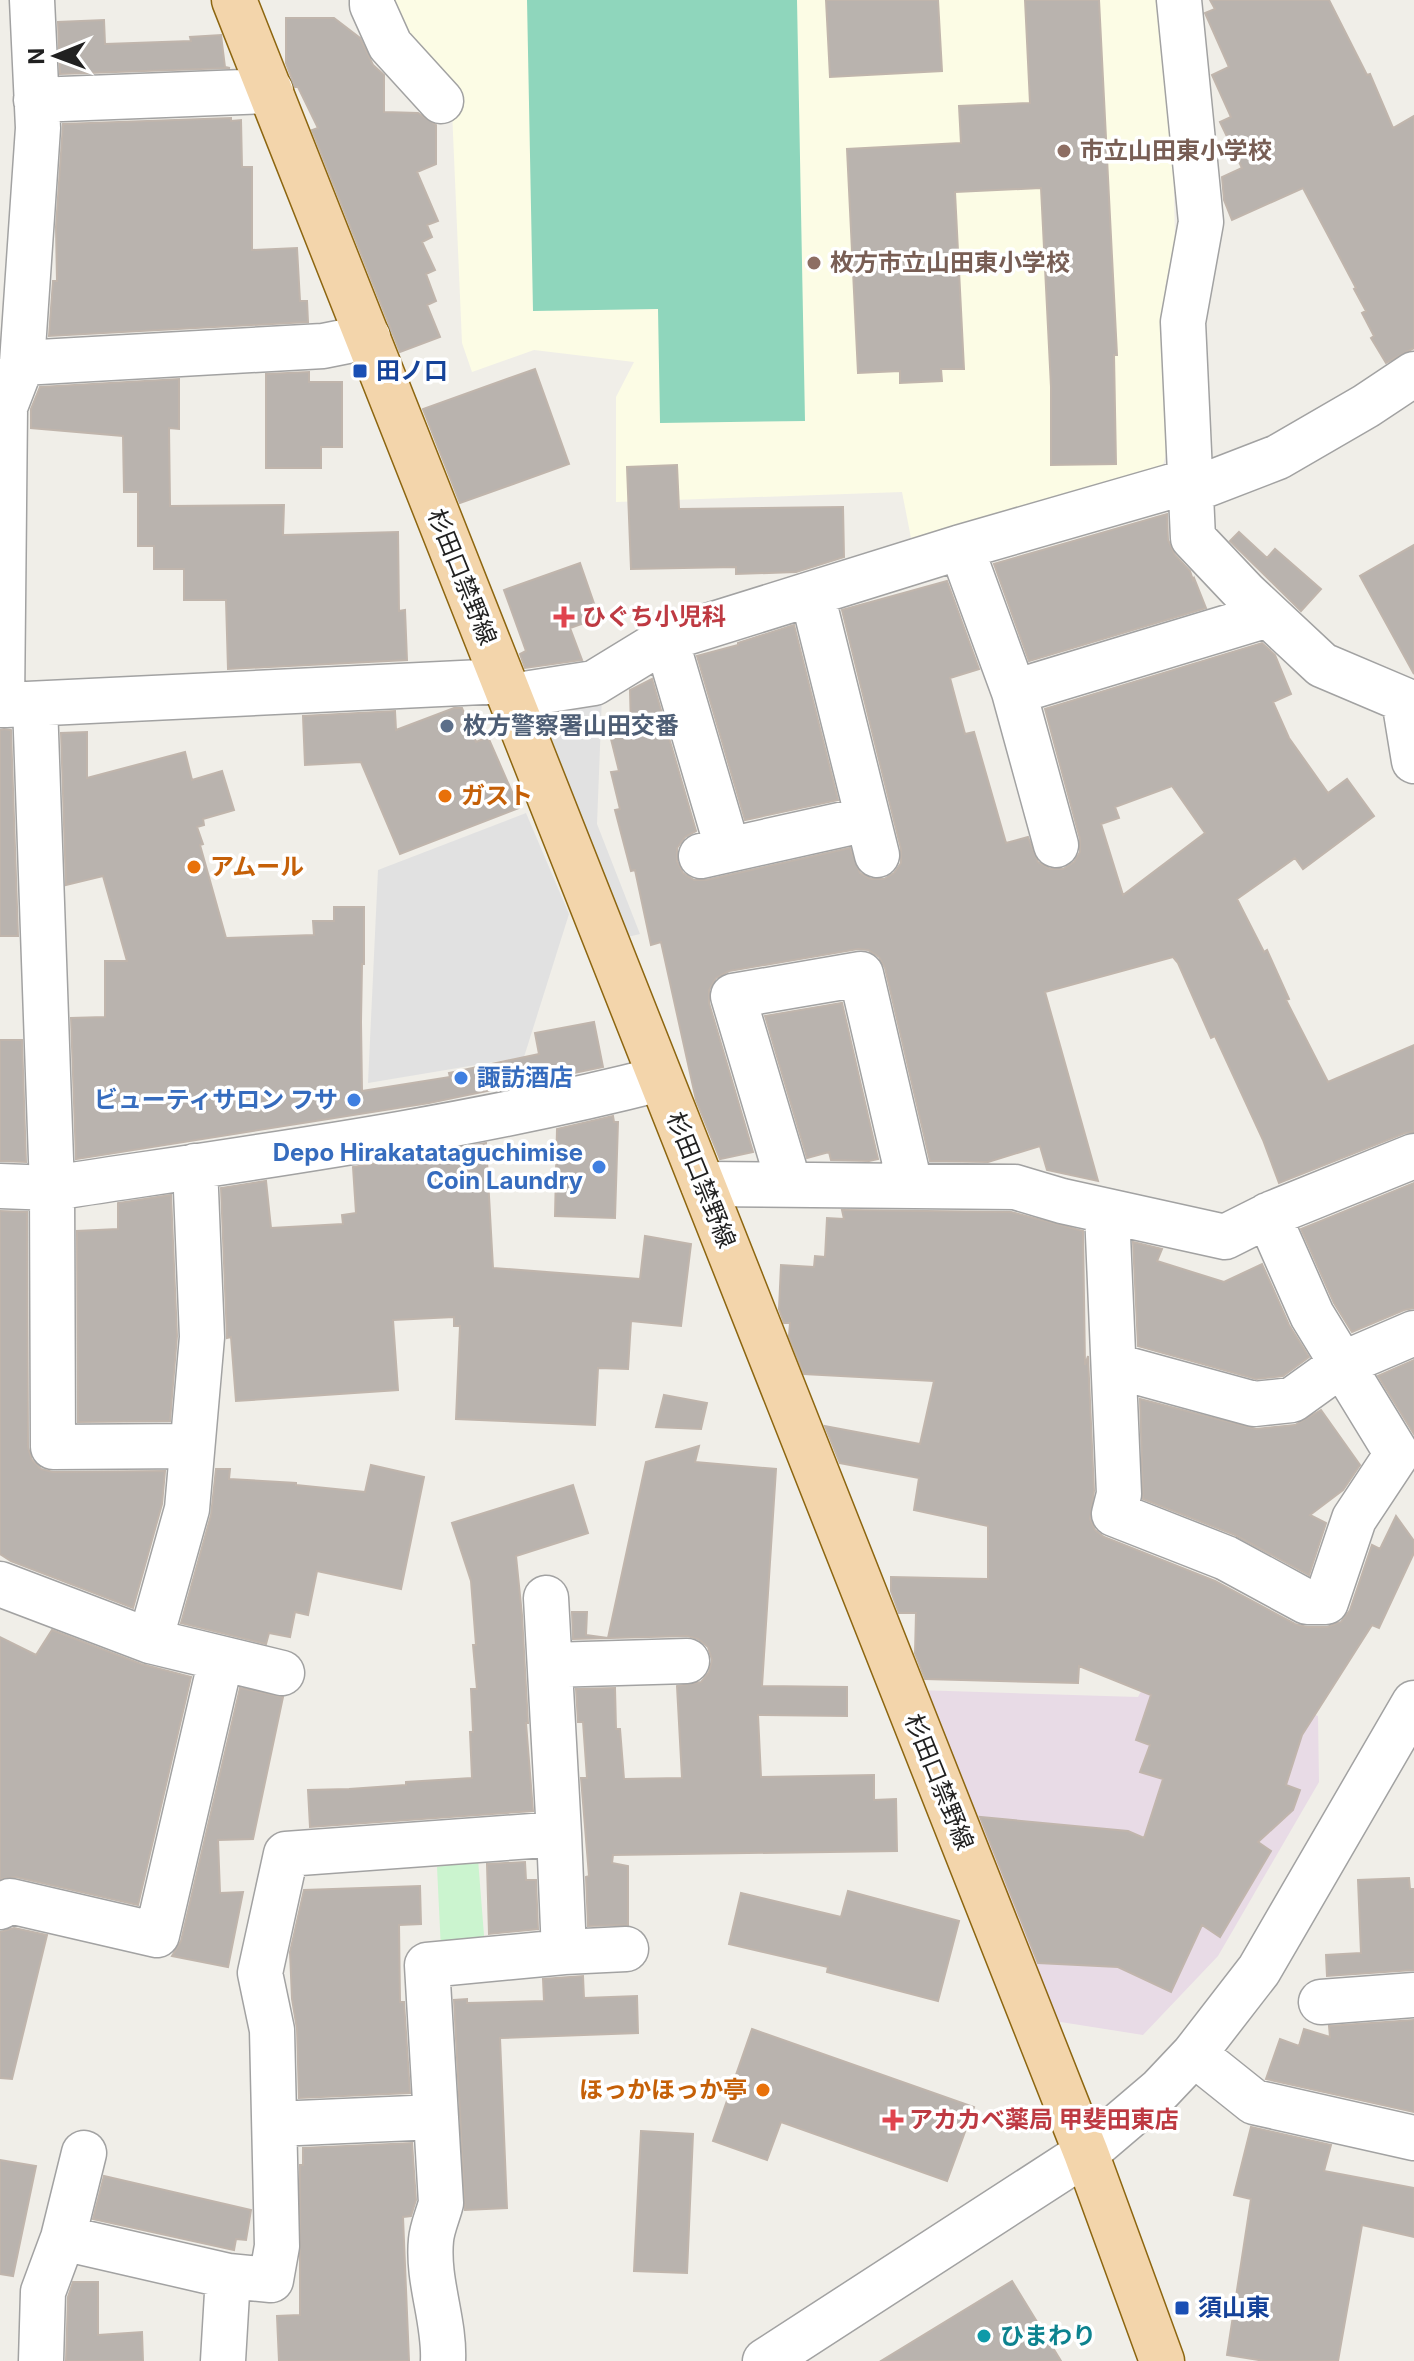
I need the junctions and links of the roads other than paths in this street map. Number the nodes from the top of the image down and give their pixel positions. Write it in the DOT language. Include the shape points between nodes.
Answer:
graph roads {
  1 [pos="32,0"];
  2 [pos="234,0"];
  3 [pos="372,0"];
  4 [pos="1179,0"];
  5 [pos="271,91"];
  6 [pos="36,100"];
  7 [pos="441,101"];
  8 [pos="368,337"];
  9 [pos="22,363"];
  10 [pos="1414,374"];
  11 [pos="1190,486"];
  12 [pos="961,547"];
  13 [pos="812,594"];
  14 [pos="1268,615"];
  15 [pos="666,639"];
  16 [pos="507,689"];
  17 [pos="1014,692"];
  18 [pos="1409,702"];
  19 [pos="12,704"];
  20 [pos="1414,761"];
  21 [pos="1056,845"];
  22 [pos="660,1079"];
  23 [pos="1414,1156"];
  24 [pos="195,1166"];
  25 [pos="703,1184"];
  26 [pos="789,1184"];
  27 [pos="910,1185"];
  28 [pos="0,1186"];
  29 [pos="52,1188"];
  30 [pos="1107,1212"];
  31 [pos="1268,1215"];
  32 [pos="1414,1333"];
  33 [pos="1342,1364"];
  34 [pos="1115,1366"];
  35 [pos="192,1446"];
  36 [pos="0,1584"];
  37 [pos="546,1598"];
  38 [pos="150,1641"];
  39 [pos="221,1659"];
  40 [pos="687,1661"];
  41 [pos="550,1665"];
  42 [pos="282,1673"];
  43 [pos="1414,1703"];
  44 [pos="559,1834"];
  45 [pos="0,1907"];
  46 [pos="626,1949"];
  47 [pos="564,1952"];
  48 [pos="1414,1995"];
  49 [pos="1321,2002"];
  50 [pos="1194,2054"];
  51 [pos="436,2117"];
  52 [pos="275,2124"];
  53 [pos="1414,2138"];
  54 [pos="84,2153"];
  55 [pos="1086,2153"];
  56 [pos="63,2238"];
  57 [pos="228,2276"];
  58 [pos="41,2361"];
  59 [pos="223,2361"];
  60 [pos="443,2361"];
  61 [pos="765,2361"];
  62 [pos="1162,2361"];
  1 -- 6 [label="street"];
  2 -- 5 [label="main road, 杉田口禁野線"];
  3 -- 7 [label="street" via="390,45"];
  4 -- 11 [label="street" via="1201,222 1183,322"];
  5 -- 6 [label="street"];
  5 -- 8 [label="main road, 杉田口禁野線"];
  6 -- 9 [label="street"];
  8 -- 9 [label="street" via="323,346"];
  8 -- 16 [label="main road, 杉田口禁野線"];
  9 -- 19 [label="street" via="5,407"];
  10 -- 11 [label="street" via="1278,457"];
  11 -- 12 [label="street"];
  11 -- 14 [label="street" via="1193,538"];
  12 -- 13 [label="street"];
  12 -- 17 [label="street"];
  13 -- 15 [label="street"];
  13 -- 15 [label="street" via="872,837 713,853"];
  14 -- 17 [label="street"];
  14 -- 18 [label="street" via="1322,665"];
  15 -- 16 [label="street" via="594,683"];
  16 -- 19 [label="street"];
  16 -- 22 [label="main road, 杉田口禁野線"];
  17 -- 21 [label="street"];
  18 -- 20 [label="street"];
  19 -- 29 [label="street"];
  22 -- 24 [label="street" via="447,1126"];
  22 -- 25 [label="main road, 杉田口禁野線"];
  23 -- 31 [label="street"];
  24 -- 29 [label="street"];
  24 -- 35 [label="street" via="202,1337"];
  25 -- 26 [label="street"];
  25 -- 55 [label="main road, 杉田口禁野線"];
  26 -- 27 [label="street"];
  26 -- 27 [label="street" via="733,996 861,974"];
  27 -- 30 [label="street" via="1015,1187"];
  28 -- 29 [label="street"];
  29 -- 35 [label="street" via="53,1447"];
  30 -- 31 [label="street" via="1225,1237"];
  30 -- 34 [label="street"];
  31 -- 33 [label="street" via="1312,1315"];
  32 -- 33 [label="street"];
  33 -- 34 [label="street" via="1292,1400 1254,1404"];
  33 -- 34 [label="street" via="1397,1454 1354,1519 1326,1602 1307,1602 1226,1558 1114,1514 1119,1494"];
  35 -- 38 [label="street" via="187,1509"];
  36 -- 38 [label="street"];
  37 -- 41 [label="street"];
  38 -- 39 [label="street"];
  39 -- 42 [label="street"];
  39 -- 45 [label="street" via="157,1935 10,1901"];
  40 -- 41 [label="street"];
  41 -- 44 [label="street"];
  43 -- 50 [label="street" via="1259,1970"];
  44 -- 47 [label="street"];
  44 -- 52 [label="street" via="286,1854 260,1973 272,2030"];
  46 -- 47 [label="street"];
  47 -- 51 [label="street" via="427,1965"];
  48 -- 49 [label="street"];
  50 -- 53 [label="street" via="1254,2102"];
  50 -- 55 [label="street"];
  51 -- 52 [label="street"];
  51 -- 60 [label="street" via="441,2203 431,2241"];
  52 -- 57 [label="street" via="277,2246 271,2280"];
  54 -- 56 [label="street"];
  55 -- 61 [label="street"];
  55 -- 62 [label="main road, 杉田口禁野線"];
  56 -- 57 [label="street"];
  56 -- 58 [label="street" via="43,2292"];
  57 -- 59 [label="street"];
}
